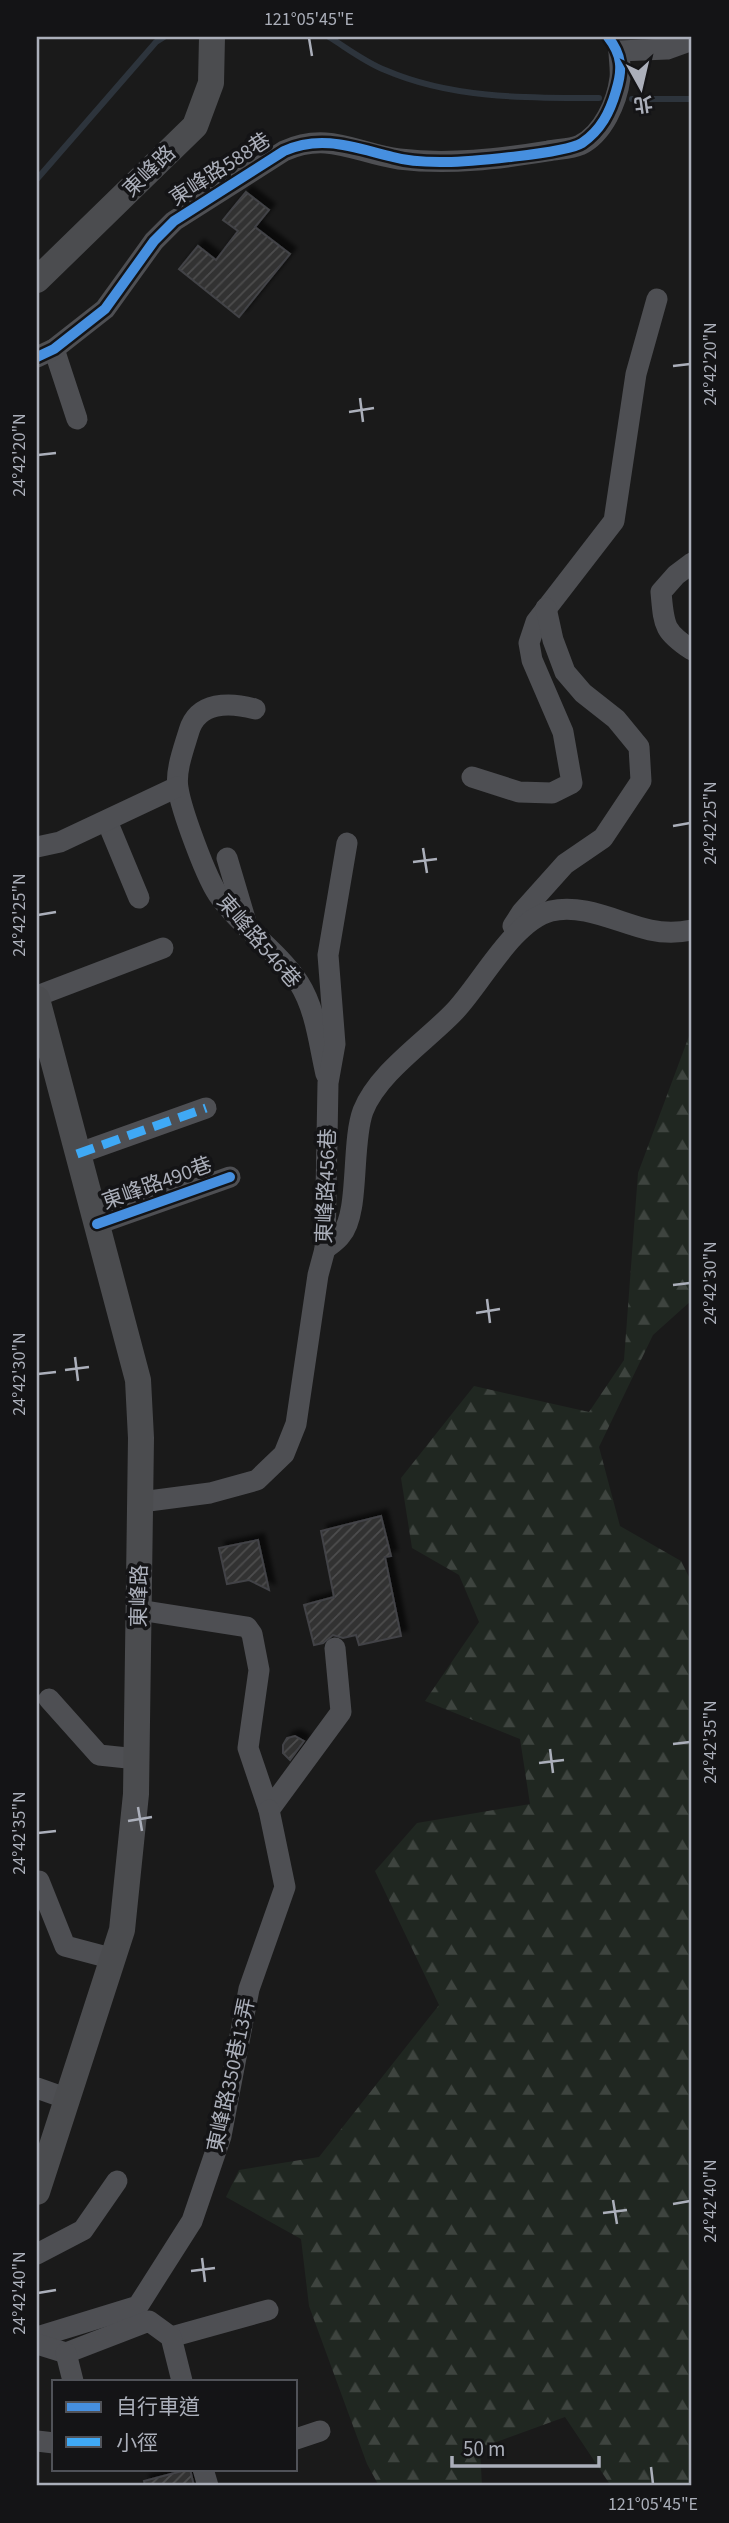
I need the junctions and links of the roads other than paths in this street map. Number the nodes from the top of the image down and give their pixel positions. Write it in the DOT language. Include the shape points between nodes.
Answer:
graph roads {
  1 [pos="212,37"];
  2 [pos="692,40"];
  3 [pos="614,44"];
  4 [pos="37,280"];
  5 [pos="657,299"];
  6 [pos="45,353"];
  7 [pos="77,419"];
  8 [pos="692,563"];
  9 [pos="546,608"];
  10 [pos="692,650"];
  11 [pos="256,709"];
  12 [pos="472,777"];
  13 [pos="177,787"];
  14 [pos="107,821"];
  15 [pos="347,843"];
  16 [pos="37,847"];
  17 [pos="227,858"];
  18 [pos="139,898"];
  19 [pos="247,927"];
  20 [pos="692,930"];
  21 [pos="163,948"];
  22 [pos="491,964"];
  23 [pos="37,998"];
  24 [pos="328,1083"];
  25 [pos="206,1108"];
  26 [pos="77,1154"];
  27 [pos="230,1177"];
  28 [pos="97,1224"];
  29 [pos="325,1249"];
  30 [pos="141,1502"];
  31 [pos="139,1610"];
  32 [pos="335,1648"];
  33 [pos="49,1699"];
  34 [pos="136,1759"];
  35 [pos="269,1810"];
  36 [pos="37,1881"];
  37 [pos="114,1959"];
  38 [pos="37,2088"];
  39 [pos="68,2099"];
  40 [pos="117,2181"];
  41 [pos="37,2192"];
  42 [pos="37,2254"];
  43 [pos="268,2310"];
  44 [pos="37,2337"];
  45 [pos="171,2337"];
  46 [pos="37,2344"];
  47 [pos="66,2353"];
  48 [pos="73,2380"];
  49 [pos="182,2380"];
  50 [pos="320,2431"];
  51 [pos="298,2438"];
  1 -- 4 [label="main road, 東峰路" via="211,83 195,126"];
  2 -- 3 [label="street" via="667,49"];
  3 -- 6 [label="street, 東峰路588巷" via="620,77 610,112 597,131 579,145 440,162 396,158 322,141 299,144 174,221 105,309"];
  5 -- 9 [label="street" via="636,374 614,521"];
  6 -- 7 [label="street"];
  8 -- 10 [label="street" via="661,592 664,621 673,638"];
  9 -- 12 [label="street" via="529,643 563,732 572,783 552,793 519,792"];
  9 -- 22 [label="street" via="565,672 639,747 641,781 603,838 565,864 522,912"];
  11 -- 13 [label="street" via="219,704 202,711 190,727"];
  13 -- 14 [label="street"];
  13 -- 19 [label="street, 東峰路546巷" via="218,896"];
  14 -- 16 [label="street"];
  14 -- 18 [label="street"];
  15 -- 24 [label="street, 東峰路456巷" via="328,955 335,1044"];
  17 -- 19 [label="street"];
  19 -- 24 [label="street, 東峰路546巷" via="276,953 306,996"];
  20 -- 22 [label="street" via="671,933 587,912 551,911 535,918"];
  21 -- 23 [label="street"];
  22 -- 29 [label="street" via="455,1012 386,1076 364,1108 358,1126 350,1219"];
  23 -- 26 [label="main road, 東峰路"];
  24 -- 29 [label="street, 東峰路456巷"];
  25 -- 26 [label="street"];
  26 -- 28 [label="main road, 東峰路"];
  27 -- 28 [label="street, 東峰路490巷"];
  28 -- 30 [label="main road, 東峰路" via="138,1380"];
  29 -- 30 [label="street, 東峰路456巷" via="296,1424 284,1454 257,1479 210,1493"];
  30 -- 31 [label="main road, 東峰路"];
  31 -- 34 [label="main road, 東峰路"];
  31 -- 35 [label="street, 東峰路350巷13弄" via="247,1627 253,1634 259,1670 248,1748"];
  32 -- 35 [label="street" via="341,1713"];
  33 -- 34 [label="street" via="99,1755"];
  34 -- 37 [label="main road, 東峰路" via="130,1866"];
  35 -- 44 [label="street, 東峰路350巷13弄" via="285,1887 249,1989 221,2136 192,2221 138,2306"];
  36 -- 37 [label="street" via="65,1946"];
  37 -- 39 [label="main road, 東峰路"];
  38 -- 39 [label="street"];
  39 -- 41 [label="main road, 東峰路"];
  40 -- 42 [label="street" via="83,2230"];
  43 -- 45 [label="street"];
  45 -- 47 [label="street" via="149,2320"];
  45 -- 49 [label="street"];
  46 -- 47 [label="street"];
  47 -- 48 [label="street"];
  50 -- 51 [label="street"];
}
